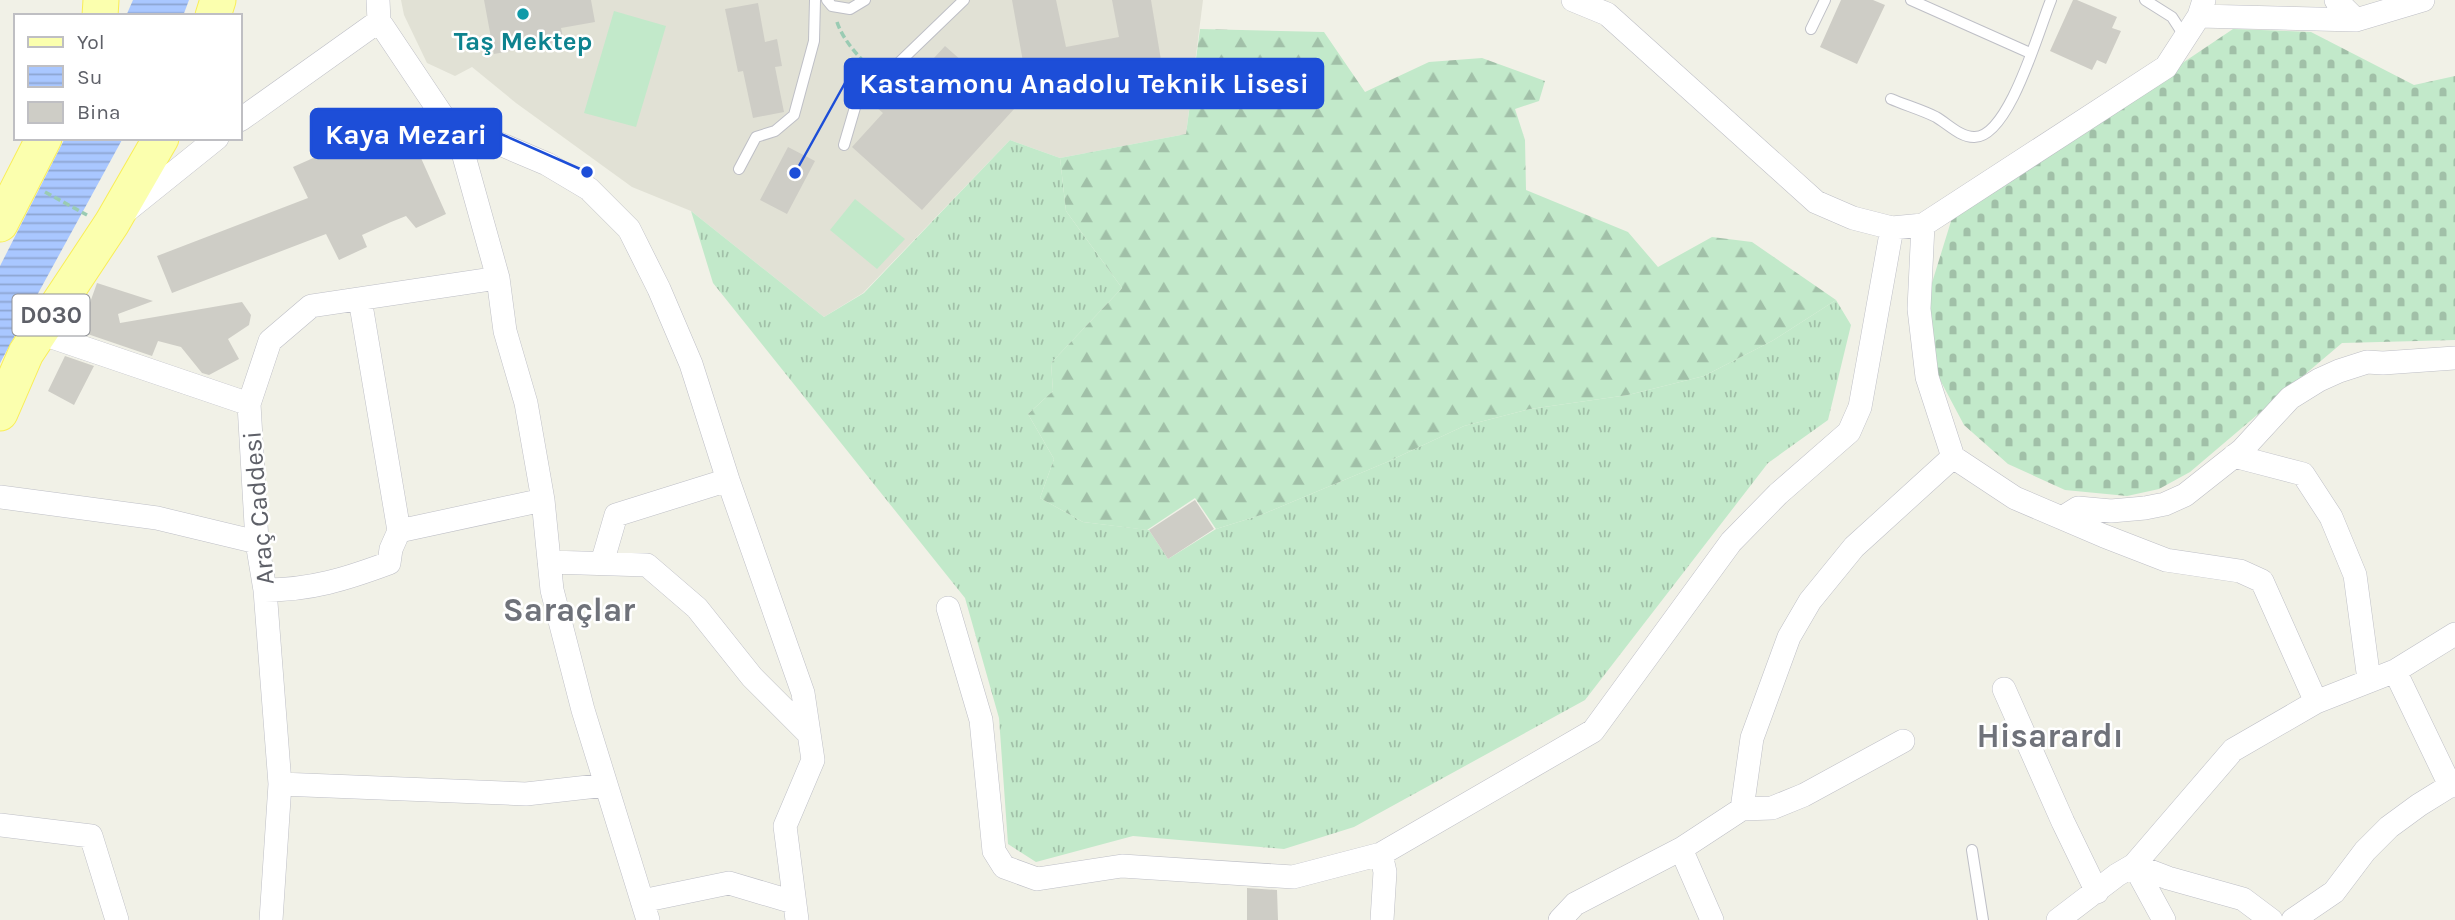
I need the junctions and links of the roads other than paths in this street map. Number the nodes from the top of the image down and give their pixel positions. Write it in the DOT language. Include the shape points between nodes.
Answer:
graph roads {
  1 [pos="815,0"];
  2 [pos="865,0"];
  3 [pos="964,0"];
  4 [pos="1573,0"];
  5 [pos="1825,0"];
  6 [pos="1911,0"];
  7 [pos="2050,0"];
  8 [pos="2145,0"];
  9 [pos="2336,0"];
  10 [pos="2423,0"];
  11 [pos="830,3"];
  12 [pos="2201,8"];
  13 [pos="378,11"];
  14 [pos="2356,20"];
  15 [pos="1811,29"];
  16 [pos="2185,37"];
  17 [pos="2030,53"];
  18 [pos="1891,99"];
  19 [pos="242,118"];
  20 [pos="43,140"];
  21 [pos="161,140"];
  22 [pos="214,140"];
  23 [pos="460,142"];
  24 [pos="844,145"];
  25 [pos="739,169"];
  26 [pos="12,199"];
  27 [pos="102,220"];
  28 [pos="1923,225"];
  29 [pos="1892,228"];
  30 [pos="498,278"];
  31 [pos="360,299"];
  32 [pos="40,333"];
  33 [pos="2455,358"];
  34 [pos="249,404"];
  35 [pos="0,413"];
  36 [pos="2234,456"];
  37 [pos="1953,457"];
  38 [pos="728,481"];
  39 [pos="0,497"];
  40 [pos="543,500"];
  41 [pos="2062,518"];
  42 [pos="399,531"];
  43 [pos="257,542"];
  44 [pos="549,562"];
  45 [pos="602,563"];
  46 [pos="265,590"];
  47 [pos="948,608"];
  48 [pos="2455,634"];
  49 [pos="2395,671"];
  50 [pos="2369,680"];
  51 [pos="2004,689"];
  52 [pos="2316,702"];
  53 [pos="809,734"];
  54 [pos="1903,741"];
  55 [pos="280,784"];
  56 [pos="606,785"];
  57 [pos="2454,785"];
  58 [pos="1742,809"];
  59 [pos="0,825"];
  60 [pos="1681,849"];
  61 [pos="1972,850"];
  62 [pos="1381,854"];
  63 [pos="2134,865"];
  64 [pos="2097,892"];
  65 [pos="645,910"];
  66 [pos="795,911"];
  67 [pos="117,920"];
  68 [pos="271,920"];
  69 [pos="1382,920"];
  70 [pos="1560,920"];
  71 [pos="1712,920"];
  72 [pos="1983,920"];
  73 [pos="2058,920"];
  74 [pos="2164,920"];
  75 [pos="2271,920"];
  76 [pos="2293,920"];
  1 -- 25 [label="lane" via="814,41 794,116 775,131 757,137"];
  2 -- 11 [label="lane" via="850,9"];
  3 -- 24 [label="lane" via="856,104"];
  4 -- 29 [label="street" via="1607,14 1816,202"];
  5 -- 15 [label="lane"];
  6 -- 17 [label="lane"];
  7 -- 17 [label="lane"];
  8 -- 16 [label="lane" via="2172,17"];
  9 -- 14 [label="street"];
  10 -- 14 [label="street"];
  12 -- 14 [label="street"];
  12 -- 16 [label="street"];
  13 -- 19 [label="street"];
  13 -- 23 [label="street"];
  16 -- 28 [label="street" via="2166,67"];
  17 -- 18 [label="lane" via="2009,108 1988,134 1976,138"];
  20 -- 26 [label="main road"];
  21 -- 27 [label="main road"];
  22 -- 27 [label="street"];
  23 -- 30 [label="street"];
  23 -- 38 [label="street" via="500,144 547,164 589,189 629,229 691,364"];
  27 -- 32 [label="main road, D030"];
  28 -- 29 [label="street"];
  28 -- 37 [label="street" via="1919,309 1927,377"];
  29 -- 62 [label="street" via="1860,407 1849,432 1731,542 1593,731"];
  30 -- 31 [label="street, Araç Caddesi"];
  30 -- 40 [label="street" via="505,331 526,403"];
  31 -- 34 [label="street, Araç Caddesi" via="311,306 270,341"];
  31 -- 42 [label="street"];
  32 -- 34 [label="street"];
  32 -- 35 [label="main road, D030" via="26,353"];
  33 -- 36 [label="street" via="2367,362 2339,371 2290,398"];
  34 -- 43 [label="street, Araç Caddesi"];
  36 -- 41 [label="street" via="2185,495 2165,504 2130,510 2078,508"];
  36 -- 50 [label="street" via="2303,474 2331,517 2355,575"];
  37 -- 41 [label="street" via="2015,498"];
  37 -- 58 [label="street" via="1854,547 1810,601 1789,637 1752,738"];
  38 -- 45 [label="street" via="616,515"];
  38 -- 53 [label="street" via="803,693"];
  39 -- 43 [label="street" via="158,518"];
  40 -- 42 [label="street"];
  40 -- 44 [label="street"];
  41 -- 52 [label="street" via="2166,560 2240,571 2262,582"];
  42 -- 46 [label="street" via="389,563 335,583"];
  43 -- 46 [label="street, Araç Caddesi"];
  44 -- 45 [label="street"];
  44 -- 56 [label="street" via="552,590"];
  45 -- 53 [label="street" via="647,565 697,608 751,677"];
  46 -- 55 [label="street, Araç Caddesi"];
  47 -- 62 [label="street" via="981,720 994,851 1004,867 1037,879 1122,866 1293,877"];
  48 -- 49 [label="street"];
  49 -- 50 [label="street"];
  49 -- 57 [label="street"];
  50 -- 52 [label="street"];
  51 -- 64 [label="street"];
  52 -- 63 [label="street" via="2233,750"];
  53 -- 66 [label="street" via="813,760 785,825"];
  54 -- 58 [label="street" via="1804,796 1772,808"];
  55 -- 56 [label="street" via="526,794"];
  55 -- 68 [label="street, Araç Caddesi"];
  56 -- 65 [label="street"];
  57 -- 76 [label="street" via="2389,827 2334,892"];
  58 -- 60 [label="street"];
  59 -- 67 [label="street" via="91,836"];
  60 -- 70 [label="street" via="1575,904"];
  60 -- 71 [label="street"];
  61 -- 72 [label="lane"];
  62 -- 69 [label="street" via="1385,872"];
  63 -- 64 [label="street"];
  63 -- 74 [label="street"];
  63 -- 75 [label="street" via="2243,899"];
  64 -- 73 [label="street"];
  65 -- 66 [label="street" via="729,883"];
}
